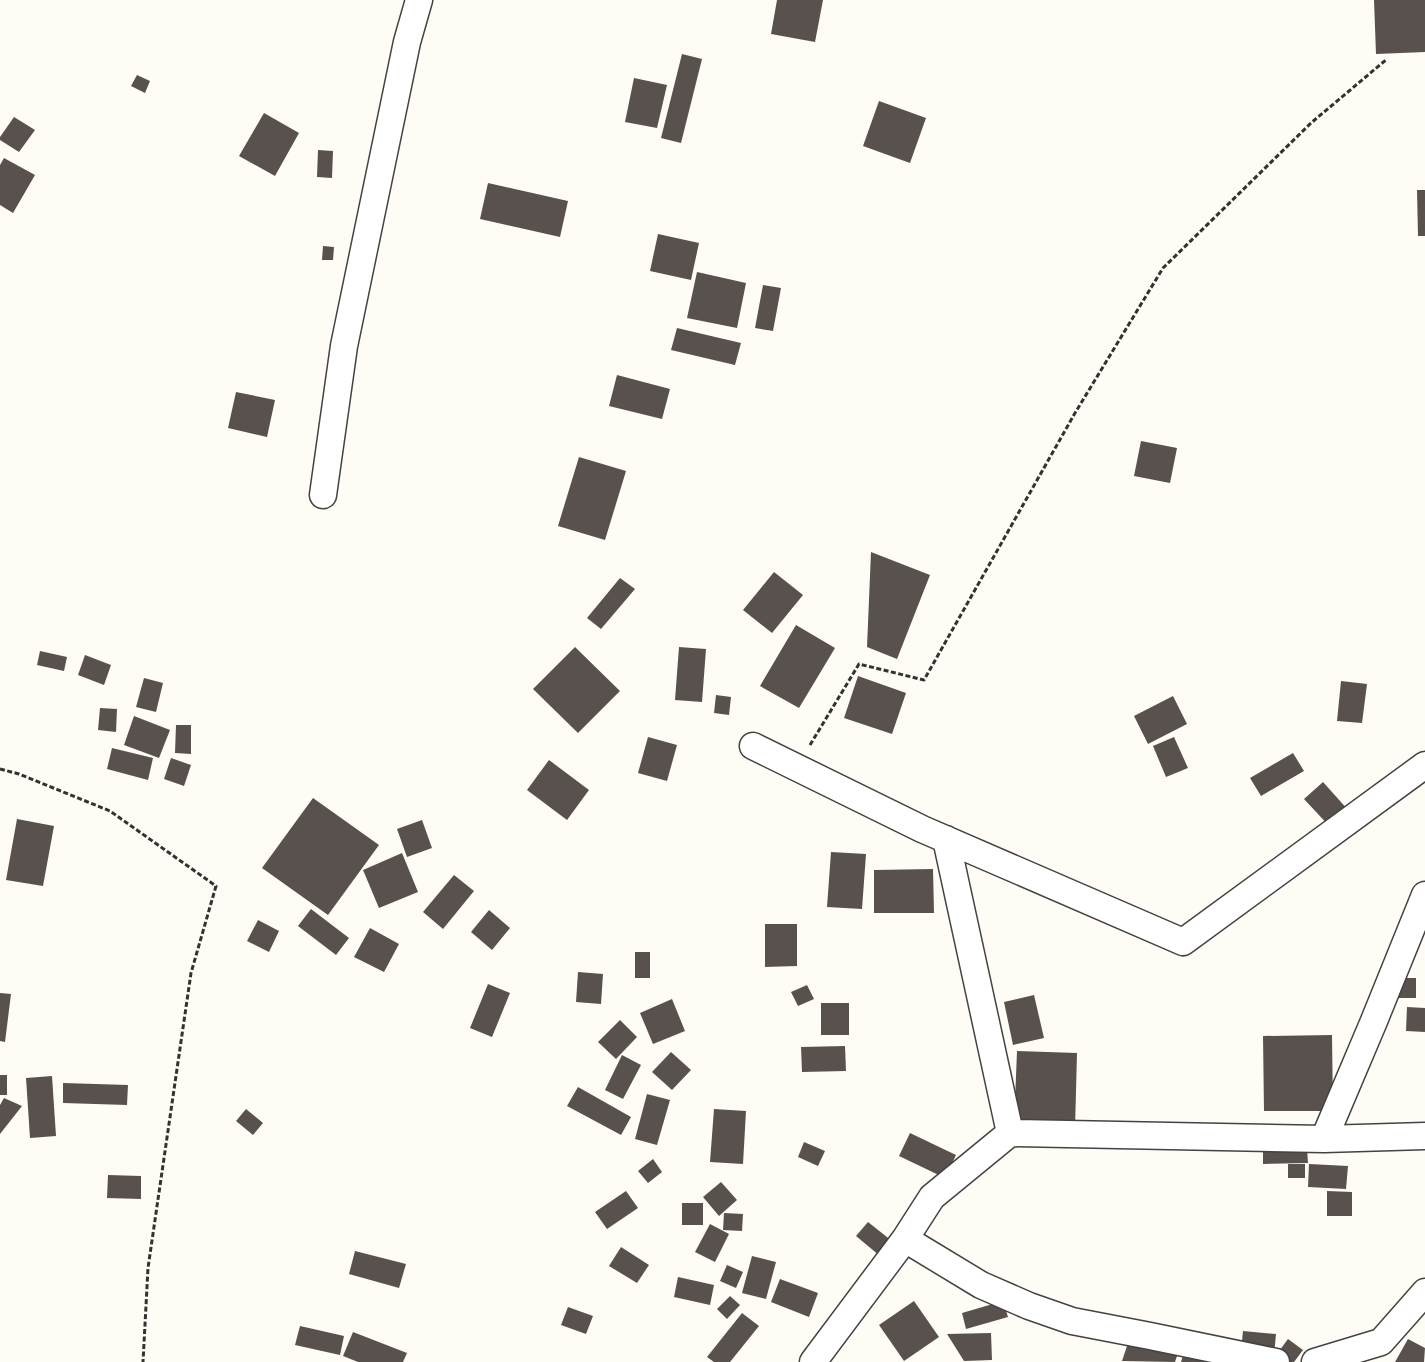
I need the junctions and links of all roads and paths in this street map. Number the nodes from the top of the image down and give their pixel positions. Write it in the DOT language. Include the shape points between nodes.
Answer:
graph roads {
  1 [pos="419,0"];
  2 [pos="1387,59"];
  3 [pos="323,495"];
  4 [pos="753,746"];
  5 [pos="1425,765"];
  6 [pos="796,767"];
  7 [pos="0,769"];
  8 [pos="946,839"];
  9 [pos="1425,896"];
  10 [pos="1010,1133"];
  11 [pos="1425,1136"];
  12 [pos="1324,1139"];
  13 [pos="905,1239"];
  14 [pos="1425,1292"];
  15 [pos="143,1362"];
  16 [pos="813,1362"];
  17 [pos="1276,1362"];
  18 [pos="1315,1362"];
  1 -- 3 [label="street" via="406,42 344,346"];
  2 -- 6 [label="path" via="1311,123 1163,268 1075,412 924,680 859,664"];
  4 -- 6 [label="street"];
  5 -- 8 [label="street" via="1182,942"];
  6 -- 8 [label="street"];
  7 -- 15 [label="path" via="110,811 216,886 191,973 148,1268"];
  8 -- 10 [label="street"];
  9 -- 12 [label="street"];
  10 -- 12 [label="street"];
  10 -- 13 [label="street" via="932,1197"];
  11 -- 12 [label="street"];
  13 -- 16 [label="street"];
  13 -- 17 [label="street" via="980,1285 1072,1322"];
  14 -- 18 [label="street" via="1381,1342"];
}
